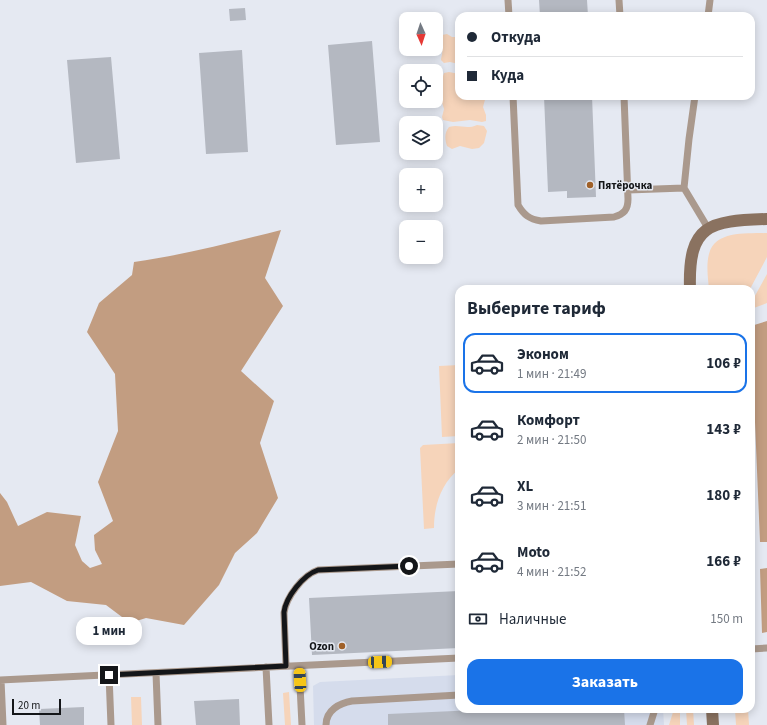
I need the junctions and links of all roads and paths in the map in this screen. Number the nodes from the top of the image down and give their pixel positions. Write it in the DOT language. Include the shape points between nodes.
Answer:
graph roads {
  1 [pos="508,0"];
  2 [pos="619,0"];
  3 [pos="710,0"];
  4 [pos="509,12"];
  5 [pos="620,12"];
  6 [pos="708,12"];
  7 [pos="513,100"];
  8 [pos="624,100"];
  9 [pos="694,100"];
  10 [pos="684,188"];
  11 [pos="628,190"];
  12 [pos="767,219"];
  13 [pos="708,228"];
  14 [pos="690,285"];
  15 [pos="455,564"];
  16 [pos="767,648"];
  17 [pos="755,649"];
  18 [pos="455,658"];
  19 [pos="286,666"];
  20 [pos="299,666"];
  21 [pos="266,667"];
  22 [pos="156,673"];
  23 [pos="109,675"];
  24 [pos="0,680"];
  25 [pos="455,695"];
  26 [pos="654,713"];
  27 [pos="712,713"];
  28 [pos="3,725"];
  29 [pos="111,725"];
  30 [pos="158,725"];
  31 [pos="269,725"];
  32 [pos="302,725"];
  33 [pos="326,725"];
  34 [pos="650,725"];
  35 [pos="712,725"];
  1 -- 4 [label="lane"];
  2 -- 5 [label="lane"];
  3 -- 6 [label="lane"];
  7 -- 11 [label="lane" via="518,205 527,217 541,221 614,217 626,211"];
  8 -- 11 [label="lane"];
  9 -- 10 [label="lane"];
  10 -- 11 [label="lane"];
  10 -- 13 [label="lane"];
  12 -- 13 [label="street" via="726,222"];
  13 -- 14 [label="street" via="699,236 693,250 689,270"];
  15 -- 19 [label="lane" via="318,570 310,574 290,595 285,606"];
  16 -- 17 [label="lane"];
  18 -- 20 [label="lane"];
  19 -- 20 [label="lane"];
  19 -- 21 [label="lane"];
  20 -- 32 [label="lane"];
  21 -- 22 [label="lane"];
  21 -- 31 [label="lane"];
  22 -- 23 [label="lane"];
  22 -- 30 [label="lane"];
  23 -- 24 [label="lane"];
  23 -- 29 [label="lane"];
  24 -- 28 [label="lane"];
  25 -- 33 [label="lane" via="344,702 332,710"];
  26 -- 34 [label="lane"];
  27 -- 35 [label="street"];
}
